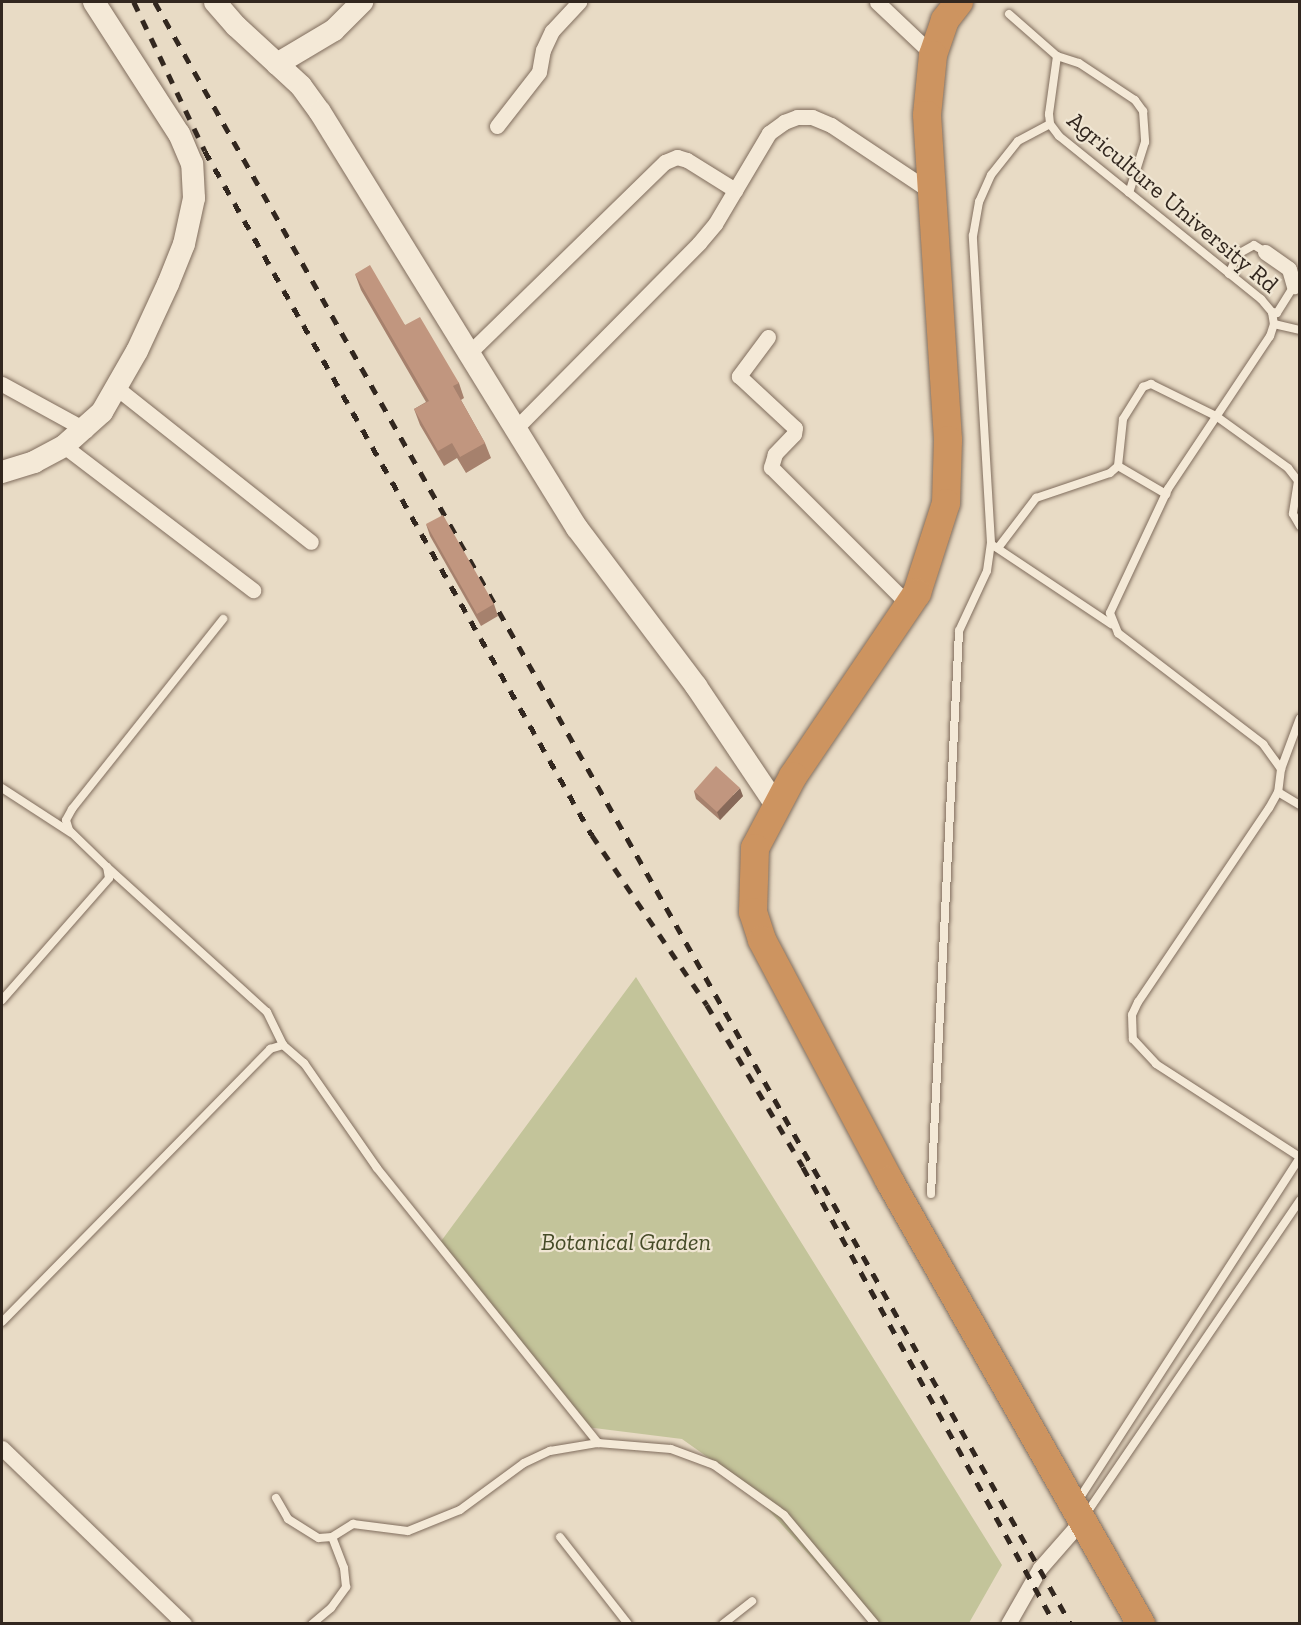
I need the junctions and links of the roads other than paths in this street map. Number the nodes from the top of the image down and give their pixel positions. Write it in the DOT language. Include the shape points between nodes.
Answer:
graph roads {
  1 [pos="94,2"];
  2 [pos="215,2"];
  3 [pos="362,2"];
  4 [pos="579,2"];
  5 [pos="877,2"];
  6 [pos="959,2"];
  7 [pos="1009,14"];
  8 [pos="933,55"];
  9 [pos="1057,56"];
  10 [pos="277,64"];
  11 [pos="1050,124"];
  12 [pos="497,126"];
  13 [pos="735,190"];
  14 [pos="930,191"];
  15 [pos="1129,193"];
  16 [pos="1265,252"];
  17 [pos="1229,274"];
  18 [pos="1294,286"];
  19 [pos="1272,312"];
  20 [pos="1274,324"];
  21 [pos="1299,330"];
  22 [pos="768,337"];
  23 [pos="469,353"];
  24 [pos="2,384"];
  25 [pos="118,389"];
  26 [pos="1216,416"];
  27 [pos="516,428"];
  28 [pos="86,430"];
  29 [pos="64,446"];
  30 [pos="1118,466"];
  31 [pos="2,472"];
  32 [pos="1166,494"];
  33 [pos="1299,526"];
  34 [pos="311,542"];
  35 [pos="991,543"];
  36 [pos="998,548"];
  37 [pos="253,590"];
  38 [pos="909,605"];
  39 [pos="223,619"];
  40 [pos="1112,624"];
  41 [pos="1299,718"];
  42 [pos="1281,769"];
  43 [pos="2,788"];
  44 [pos="1278,792"];
  45 [pos="1299,804"];
  46 [pos="776,805"];
  47 [pos="74,836"];
  48 [pos="107,867"];
  49 [pos="2,1000"];
  50 [pos="283,1045"];
  51 [pos="1299,1158"];
  52 [pos="1295,1170"];
  53 [pos="1299,1179"];
  54 [pos="931,1194"];
  55 [pos="1299,1200"];
  56 [pos="2,1322"];
  57 [pos="598,1443"];
  58 [pos="2,1448"];
  59 [pos="276,1498"];
  60 [pos="1078,1513"];
  61 [pos="332,1537"];
  62 [pos="560,1537"];
  63 [pos="752,1601"];
  64 [pos="184,1623"];
  65 [pos="312,1623"];
  66 [pos="628,1623"];
  67 [pos="723,1623"];
  68 [pos="875,1623"];
  69 [pos="1008,1623"];
  70 [pos="1141,1623"];
  1 -- 25 [label="street" via="179,134 192,164 193,187 184,244"];
  2 -- 10 [label="street"];
  3 -- 10 [label="street" via="334,30"];
  4 -- 12 [label="street" via="552,31 539,72"];
  5 -- 8 [label="street"];
  6 -- 8 [label="highway" via="945,20"];
  7 -- 9 [label="lane"];
  8 -- 14 [label="highway" via="927,115"];
  9 -- 11 [label="lane, Agriculture University Rd"];
  9 -- 15 [label="lane" via="1079,63 1135,100 1143,111 1145,142"];
  10 -- 23 [label="street" via="320,112"];
  11 -- 15 [label="lane, Agriculture University Rd"];
  11 -- 35 [label="lane" via="1018,141 1006,154 991,175 975,218 972,267"];
  13 -- 14 [label="street" via="769,134 797,117 813,117 831,124"];
  13 -- 23 [label="street" via="687,160 677,157 665,162"];
  13 -- 27 [label="street" via="699,243"];
  14 -- 38 [label="highway" via="948,440 946,492 936,537"];
  15 -- 17 [label="lane, Agriculture University Rd"];
  16 -- 17 [label="lane" via="1254,245 1238,254"];
  16 -- 18 [label="street" via="1288,268"];
  17 -- 19 [label="lane, Agriculture University Rd"];
  18 -- 19 [label="lane" via="1277,313"];
  19 -- 20 [label="lane, Agriculture University Rd"];
  20 -- 21 [label="lane"];
  20 -- 26 [label="lane, Agriculture University Rd"];
  22 -- 38 [label="street" via="739,376 795,428 775,454 771,467"];
  23 -- 27 [label="street"];
  24 -- 28 [label="street"];
  25 -- 28 [label="street"];
  25 -- 34 [label="street"];
  26 -- 30 [label="lane" via="1161,386 1143,387 1123,419"];
  26 -- 32 [label="lane, Agriculture University Rd"];
  26 -- 33 [label="lane" via="1295,475 1298,481 1293,514"];
  27 -- 46 [label="street" via="577,528 696,686"];
  28 -- 29 [label="street"];
  29 -- 31 [label="street" via="34,462"];
  29 -- 37 [label="street"];
  30 -- 32 [label="lane"];
  30 -- 36 [label="lane" via="1110,473 1036,498"];
  32 -- 40 [label="lane, Agriculture University Rd" via="1113,602"];
  35 -- 36 [label="lane"];
  35 -- 54 [label="lane" via="987,571 959,631"];
  36 -- 40 [label="lane"];
  38 -- 46 [label="highway"];
  39 -- 47 [label="lane" via="72,809 66,820"];
  40 -- 42 [label="lane" via="1118,633 1263,744"];
  41 -- 42 [label="lane"];
  42 -- 44 [label="lane"];
  43 -- 47 [label="lane"];
  44 -- 45 [label="lane"];
  44 -- 51 [label="lane" via="1138,1002 1130,1028 1133,1039 1156,1064"];
  46 -- 60 [label="highway" via="755,848 753,912 762,940 888,1180"];
  47 -- 48 [label="lane"];
  48 -- 49 [label="lane" via="109,878 101,889"];
  48 -- 50 [label="lane" via="267,1011"];
  50 -- 56 [label="lane" via="270,1049"];
  50 -- 57 [label="lane" via="304,1063 377,1168"];
  51 -- 52 [label="lane"];
  52 -- 53 [label="lane"];
  52 -- 60 [label="lane"];
  55 -- 60 [label="lane"];
  57 -- 61 [label="lane" via="550,1451 524,1463 460,1510 422,1527 395,1531 353,1524"];
  57 -- 68 [label="lane" via="693,1455 756,1492 801,1532"];
  58 -- 64 [label="street"];
  59 -- 61 [label="lane" via="288,1519 302,1531 319,1538"];
  60 -- 69 [label="street"];
  60 -- 70 [label="highway"];
  61 -- 65 [label="lane" via="344,1568 346,1587 331,1608"];
  62 -- 66 [label="lane"];
  63 -- 67 [label="lane"];
}
